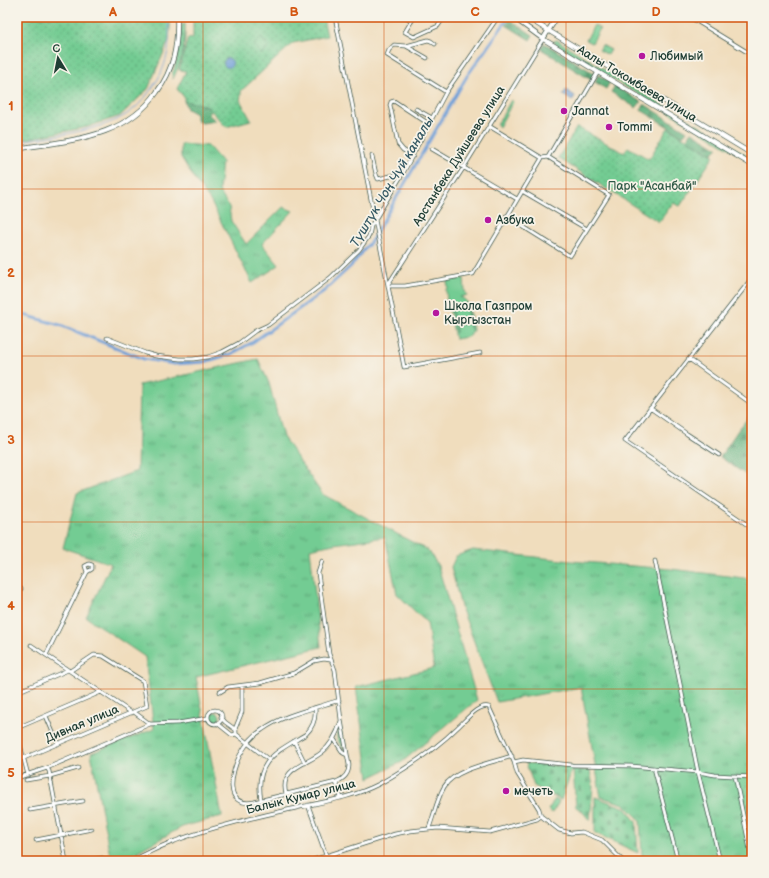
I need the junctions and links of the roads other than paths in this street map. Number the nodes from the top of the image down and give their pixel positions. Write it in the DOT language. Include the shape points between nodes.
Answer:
graph roads {
  1 [pos="177,17"];
  2 [pos="335,17"];
  3 [pos="406,17"];
  4 [pos="414,17"];
  5 [pos="444,17"];
  6 [pos="498,17"];
  7 [pos="513,17"];
  8 [pos="526,17"];
  9 [pos="558,17"];
  10 [pos="690,17"];
  11 [pos="412,21"];
  12 [pos="548,32"];
  13 [pos="543,39"];
  14 [pos="436,44"];
  15 [pos="406,46"];
  16 [pos="752,55"];
  17 [pos="427,58"];
  18 [pos="598,72"];
  19 [pos="446,92"];
  20 [pos="416,108"];
  21 [pos="432,118"];
  22 [pos="429,124"];
  23 [pos="489,126"];
  24 [pos="17,149"];
  25 [pos="432,149"];
  26 [pos="752,154"];
  27 [pos="372,156"];
  28 [pos="413,156"];
  29 [pos="548,157"];
  30 [pos="542,158"];
  31 [pos="752,165"];
  32 [pos="464,167"];
  33 [pos="403,174"];
  34 [pos="522,191"];
  35 [pos="517,199"];
  36 [pos="506,216"];
  37 [pos="376,218"];
  38 [pos="587,230"];
  39 [pos="752,278"];
  40 [pos="389,284"];
  41 [pos="107,338"];
  42 [pos="480,353"];
  43 [pos="689,359"];
  44 [pos="752,404"];
  45 [pos="650,408"];
  46 [pos="719,455"];
  47 [pos="752,528"];
  48 [pos="322,561"];
  49 [pos="655,561"];
  50 [pos="87,572"];
  51 [pos="22,589"];
  52 [pos="17,592"];
  53 [pos="31,645"];
  54 [pos="46,655"];
  55 [pos="330,660"];
  56 [pos="69,671"];
  57 [pos="242,686"];
  58 [pos="17,692"];
  59 [pos="102,692"];
  60 [pos="220,692"];
  61 [pos="339,700"];
  62 [pos="315,708"];
  63 [pos="133,712"];
  64 [pos="46,716"];
  65 [pos="221,717"];
  66 [pos="208,718"];
  67 [pos="341,720"];
  68 [pos="217,723"];
  69 [pos="150,724"];
  70 [pos="17,728"];
  71 [pos="235,729"];
  72 [pos="17,733"];
  73 [pos="236,734"];
  74 [pos="334,739"];
  75 [pos="294,741"];
  76 [pos="248,743"];
  77 [pos="58,744"];
  78 [pos="347,755"];
  79 [pos="512,756"];
  80 [pos="24,758"];
  81 [pos="17,759"];
  82 [pos="269,760"];
  83 [pos="514,762"];
  84 [pos="305,763"];
  85 [pos="47,768"];
  86 [pos="78,768"];
  87 [pos="654,768"];
  88 [pos="698,772"];
  89 [pos="28,775"];
  90 [pos="50,776"];
  91 [pos="735,776"];
  92 [pos="752,777"];
  93 [pos="17,778"];
  94 [pos="26,780"];
  95 [pos="336,782"];
  96 [pos="286,794"];
  97 [pos="341,798"];
  98 [pos="261,800"];
  99 [pos="83,801"];
  100 [pos="308,805"];
  101 [pos="56,806"];
  102 [pos="30,810"];
  103 [pos="541,816"];
  104 [pos="429,828"];
  105 [pos="92,829"];
  106 [pos="61,835"];
  107 [pos="36,840"];
  108 [pos="17,848"];
  109 [pos="326,855"];
  110 [pos="102,858"];
  111 [pos="752,859"];
  112 [pos="20,861"];
  113 [pos="66,861"];
  114 [pos="87,861"];
  115 [pos="131,861"];
  116 [pos="310,861"];
  117 [pos="623,861"];
  118 [pos="678,861"];
  119 [pos="720,861"];
  1 -- 24 [label="main road" via="176,49 168,74 154,97 136,116 97,134"];
  2 -- 37 [label="street"];
  3 -- 11 [label="street"];
  4 -- 11 [label="street"];
  5 -- 11 [label="street" via="438,26 414,37 404,32"];
  6 -- 19 [label="street"];
  7 -- 13 [label="main road, Аалы Токомбаева улица"];
  8 -- 12 [label="main road, Аалы Токомбаева улица"];
  9 -- 12 [label="main road"];
  10 -- 16 [label="street"];
  12 -- 13 [label="main road"];
  12 -- 26 [label="main road, Аалы Токомбаева улица"];
  13 -- 18 [label="main road, Аалы Токомбаева улица"];
  13 -- 23 [label="street, Арстанбека Дуйшеева улица"];
  14 -- 15 [label="street" via="428,40"];
  15 -- 17 [label="street"];
  15 -- 19 [label="street" via="392,46 387,55"];
  18 -- 29 [label="street"];
  18 -- 31 [label="main road, Аалы Токомбаева улица"];
  19 -- 21 [label="street"];
  20 -- 21 [label="street"];
  21 -- 22 [label="street"];
  22 -- 28 [label="street"];
  22 -- 28 [label="street" via="394,100 390,102 398,144"];
  23 -- 30 [label="street"];
  23 -- 32 [label="street, Арстанбека Дуйшеева улица"];
  25 -- 32 [label="street"];
  27 -- 33 [label="street" via="378,179"];
  28 -- 33 [label="street"];
  29 -- 30 [label="street"];
  29 -- 38 [label="street" via="609,195"];
  30 -- 34 [label="street"];
  32 -- 35 [label="street"];
  32 -- 40 [label="street, Арстанбека Дуйшеева улица"];
  33 -- 37 [label="street"];
  34 -- 35 [label="street"];
  34 -- 38 [label="street"];
  35 -- 36 [label="street"];
  36 -- 38 [label="street" via="570,256"];
  36 -- 40 [label="street" via="473,274 405,286"];
  37 -- 40 [label="street"];
  37 -- 41 [label="street" via="362,247 330,278 268,325 222,352 201,358 170,358 145,354"];
  39 -- 43 [label="street"];
  40 -- 42 [label="street" via="404,367"];
  43 -- 44 [label="street"];
  43 -- 45 [label="street"];
  45 -- 46 [label="street"];
  45 -- 47 [label="street" via="625,441"];
  48 -- 55 [label="street" via="318,573"];
  49 -- 88 [label="street"];
  50 -- 54 [label="street"];
  51 -- 52 [label="street"];
  53 -- 54 [label="street"];
  54 -- 56 [label="street"];
  55 -- 57 [label="street" via="314,661 294,673"];
  55 -- 61 [label="street" via="335,670"];
  56 -- 58 [label="street"];
  56 -- 59 [label="street"];
  56 -- 63 [label="street, Дивная улица" via="94,655 104,656 143,681 147,706"];
  57 -- 60 [label="street" via="228,687"];
  57 -- 71 [label="street" via="242,712"];
  59 -- 63 [label="street"];
  59 -- 64 [label="street"];
  61 -- 62 [label="street"];
  61 -- 67 [label="street"];
  62 -- 75 [label="street" via="315,718 309,730"];
  62 -- 76 [label="street" via="271,724"];
  63 -- 69 [label="street"];
  63 -- 77 [label="street, Дивная улица"];
  64 -- 70 [label="street"];
  64 -- 77 [label="street"];
  65 -- 66 [label="street" via="220,713 214,710"];
  65 -- 68 [label="street"];
  65 -- 71 [label="street"];
  66 -- 68 [label="street" via="212,723"];
  66 -- 69 [label="street"];
  67 -- 74 [label="street"];
  67 -- 78 [label="street"];
  68 -- 73 [label="street" via="232,734"];
  69 -- 85 [label="street"];
  71 -- 73 [label="street"];
  72 -- 80 [label="street"];
  73 -- 76 [label="street"];
  74 -- 78 [label="street"];
  74 -- 84 [label="street" via="321,754"];
  75 -- 82 [label="street" via="278,750"];
  75 -- 84 [label="street"];
  76 -- 82 [label="street"];
  76 -- 98 [label="street" via="235,767 232,791 235,798 244,803"];
  77 -- 80 [label="street, Дивная улица"];
  78 -- 95 [label="street" via="348,771 344,778"];
  79 -- 83 [label="street, Балык Кумар улица"];
  79 -- 97 [label="street, Балык Кумар улица" via="489,707 484,706 477,709 446,739 404,768 370,788"];
  79 -- 104 [label="street" via="480,765 447,782"];
  80 -- 81 [label="street, Дивная улица"];
  80 -- 89 [label="street"];
  82 -- 98 [label="street" via="260,782"];
  83 -- 87 [label="street" via="523,760 572,766"];
  83 -- 103 [label="street, Балык Кумар улица" via="517,773"];
  84 -- 96 [label="street" via="291,771 287,777"];
  85 -- 89 [label="street"];
  85 -- 90 [label="street"];
  86 -- 90 [label="street"];
  87 -- 88 [label="street"];
  87 -- 118 [label="street"];
  88 -- 91 [label="street"];
  88 -- 119 [label="street"];
  89 -- 93 [label="street"];
  90 -- 94 [label="street"];
  90 -- 101 [label="street"];
  91 -- 92 [label="street"];
  91 -- 111 [label="street"];
  95 -- 96 [label="street"];
  95 -- 97 [label="street"];
  96 -- 98 [label="street"];
  97 -- 100 [label="street, Балык Кумар улица"];
  99 -- 101 [label="street"];
  100 -- 109 [label="street"];
  100 -- 115 [label="street, Балык Кумар улица" via="189,836"];
  101 -- 102 [label="street"];
  101 -- 106 [label="street"];
  103 -- 104 [label="street" via="490,832"];
  103 -- 117 [label="street" via="559,830 582,832 602,840"];
  104 -- 109 [label="street" via="395,834"];
  105 -- 106 [label="street"];
  106 -- 107 [label="street"];
  106 -- 113 [label="street"];
  108 -- 112 [label="street"];
  109 -- 116 [label="street"];
  110 -- 114 [label="street"];
}
